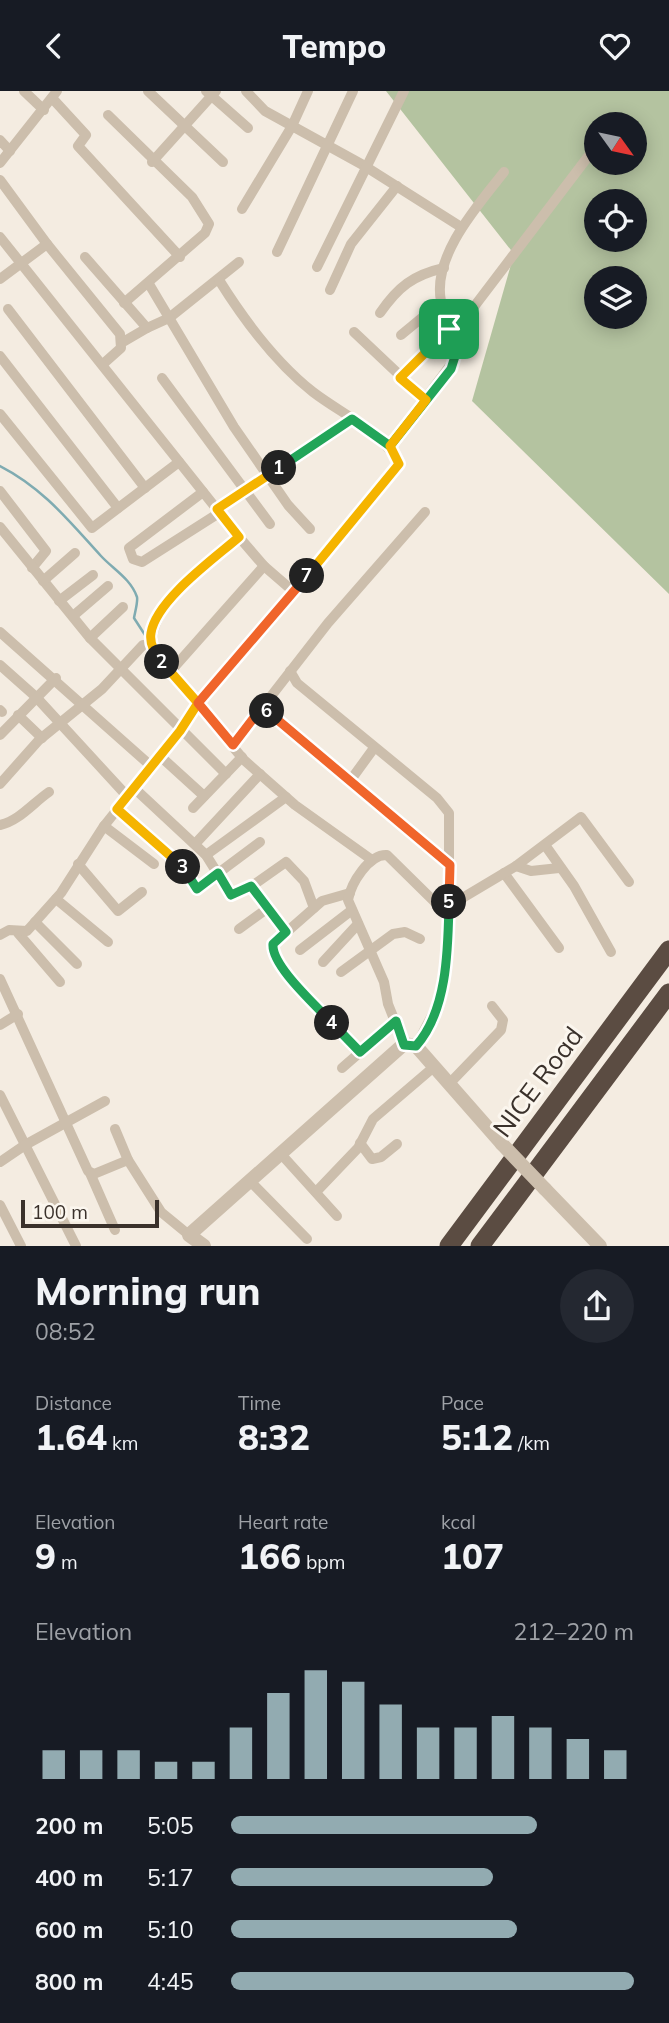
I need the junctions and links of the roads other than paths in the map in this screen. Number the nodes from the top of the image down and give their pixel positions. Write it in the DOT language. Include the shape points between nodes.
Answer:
graph roads {
  1 [pos="24,91"];
  2 [pos="148,91"];
  3 [pos="246,91"];
  4 [pos="308,91"];
  5 [pos="353,91"];
  6 [pos="404,91"];
  7 [pos="211,93"];
  8 [pos="55,95"];
  9 [pos="44,110"];
  10 [pos="108,115"];
  11 [pos="184,127"];
  12 [pos="292,127"];
  13 [pos="248,128"];
  14 [pos="0,140"];
  15 [pos="328,145"];
  16 [pos="10,151"];
  17 [pos="584,161"];
  18 [pos="152,162"];
  19 [pos="223,162"];
  20 [pos="0,163"];
  21 [pos="367,167"];
  22 [pos="504,172"];
  23 [pos="0,180"];
  24 [pos="397,186"];
  25 [pos="242,209"];
  26 [pos="461,227"];
  27 [pos="0,237"];
  28 [pos="47,244"];
  29 [pos="277,252"];
  30 [pos="85,257"];
  31 [pos="180,257"];
  32 [pos="239,262"];
  33 [pos="20,265"];
  34 [pos="317,267"];
  35 [pos="444,268"];
  36 [pos="0,279"];
  37 [pos="219,280"];
  38 [pos="149,284"];
  39 [pos="330,290"];
  40 [pos="440,302"];
  41 [pos="124,303"];
  42 [pos="8,309"];
  43 [pos="380,313"];
  44 [pos="169,318"];
  45 [pos="147,328"];
  46 [pos="449,329"];
  47 [pos="354,332"];
  48 [pos="401,335"];
  49 [pos="123,342"];
  50 [pos="0,356"];
  51 [pos="103,364"];
  52 [pos="162,378"];
  53 [pos="400,378"];
  54 [pos="426,400"];
  55 [pos="0,414"];
  56 [pos="352,419"];
  57 [pos="390,446"];
  58 [pos="179,462"];
  59 [pos="269,474"];
  60 [pos="145,488"];
  61 [pos="246,490"];
  62 [pos="0,491"];
  63 [pos="203,492"];
  64 [pos="118,509"];
  65 [pos="218,511"];
  66 [pos="425,512"];
  67 [pos="270,524"];
  68 [pos="0,527"];
  69 [pos="310,529"];
  70 [pos="239,537"];
  71 [pos="75,553"];
  72 [pos="264,566"];
  73 [pos="32,568"];
  74 [pos="93,575"];
  75 [pos="43,581"];
  76 [pos="108,586"];
  77 [pos="294,592"];
  78 [pos="59,601"];
  79 [pos="123,607"];
  80 [pos="73,616"];
  81 [pos="0,632"];
  82 [pos="90,638"];
  83 [pos="143,645"];
  84 [pos="0,666"];
  85 [pos="120,668"];
  86 [pos="290,671"];
  87 [pos="170,672"];
  88 [pos="56,678"];
  89 [pos="36,697"];
  90 [pos="82,702"];
  91 [pos="198,703"];
  92 [pos="262,707"];
  93 [pos="18,715"];
  94 [pos="61,722"];
  95 [pos="180,731"];
  96 [pos="0,735"];
  97 [pos="42,738"];
  98 [pos="233,745"];
  99 [pos="374,748"];
  100 [pos="160,756"];
  101 [pos="242,757"];
  102 [pos="151,766"];
  103 [pos="226,774"];
  104 [pos="260,774"];
  105 [pos="350,781"];
  106 [pos="0,784"];
  107 [pos="130,791"];
  108 [pos="49,792"];
  109 [pos="205,796"];
  110 [pos="286,797"];
  111 [pos="193,808"];
  112 [pos="117,809"];
  113 [pos="0,825"];
  114 [pos="104,826"];
  115 [pos="260,842"];
  116 [pos="195,843"];
  117 [pos="545,845"];
  118 [pos="206,855"];
  119 [pos="372,860"];
  120 [pos="78,864"];
  121 [pos="154,864"];
  122 [pos="450,865"];
  123 [pos="516,866"];
  124 [pos="559,868"];
  125 [pos="218,873"];
  126 [pos="504,873"];
  127 [pos="629,881"];
  128 [pos="251,886"];
  129 [pos="142,892"];
  130 [pos="350,893"];
  131 [pos="56,899"];
  132 [pos="268,908"];
  133 [pos="314,908"];
  134 [pos="352,910"];
  135 [pos="449,911"];
  136 [pos="35,922"];
  137 [pos="358,924"];
  138 [pos="239,929"];
  139 [pos="286,932"];
  140 [pos="18,933"];
  141 [pos="0,935"];
  142 [pos="420,939"];
  143 [pos="108,942"];
  144 [pos="559,948"];
  145 [pos="300,950"];
  146 [pos="669,950"];
  147 [pos="370,951"];
  148 [pos="611,952"];
  149 [pos="323,962"];
  150 [pos="77,964"];
  151 [pos="341,972"];
  152 [pos="0,979"];
  153 [pos="60,982"];
  154 [pos="669,993"];
  155 [pos="492,1006"];
  156 [pos="18,1014"];
  157 [pos="396,1021"];
  158 [pos="0,1025"];
  159 [pos="410,1045"];
  160 [pos="360,1052"];
  161 [pos="435,1066"];
  162 [pos="342,1068"];
  163 [pos="449,1084"];
  164 [pos="0,1095"];
  165 [pos="105,1101"];
  166 [pos="65,1125"];
  167 [pos="115,1129"];
  168 [pos="360,1143"];
  169 [pos="397,1144"];
  170 [pos="25,1145"];
  171 [pos="281,1154"];
  172 [pos="128,1160"];
  173 [pos="0,1162"];
  174 [pos="90,1173"];
  175 [pos="248,1180"];
  176 [pos="316,1192"];
  177 [pos="516,1198"];
  178 [pos="0,1205"];
  179 [pos="337,1216"];
  180 [pos="115,1230"];
  181 [pos="189,1235"];
  182 [pos="307,1239"];
  183 [pos="21,1246"];
  184 [pos="76,1246"];
  185 [pos="204,1246"];
  186 [pos="449,1246"];
  187 [pos="480,1246"];
  188 [pos="493,1246"];
  189 [pos="600,1246"];
  1 -- 9 [label="street"];
  2 -- 11 [label="street"];
  3 -- 12 [label="street" via="265,111"];
  4 -- 12 [label="street"];
  5 -- 15 [label="street"];
  6 -- 21 [label="street"];
  7 -- 11 [label="street"];
  7 -- 13 [label="street"];
  8 -- 9 [label="street"];
  8 -- 31 [label="street" via="86,135 78,146"];
  9 -- 16 [label="street"];
  10 -- 18 [label="street"];
  11 -- 18 [label="street"];
  11 -- 19 [label="street"];
  12 -- 15 [label="street"];
  12 -- 25 [label="street"];
  14 -- 16 [label="street"];
  15 -- 21 [label="street"];
  15 -- 29 [label="street"];
  16 -- 20 [label="street"];
  17 -- 46 [label="street" via="467,316"];
  18 -- 31 [label="street" via="197,203 209,224"];
  21 -- 24 [label="street"];
  21 -- 34 [label="street"];
  22 -- 26 [label="street"];
  23 -- 28 [label="street"];
  24 -- 26 [label="street"];
  24 -- 39 [label="street" via="351,244"];
  26 -- 35 [label="street"];
  27 -- 33 [label="street"];
  28 -- 33 [label="street"];
  28 -- 49 [label="street"];
  30 -- 41 [label="street"];
  31 -- 38 [label="street"];
  32 -- 37 [label="street"];
  33 -- 36 [label="street"];
  33 -- 51 [label="street"];
  35 -- 40 [label="street" via="439,280"];
  35 -- 43 [label="street" via="424,272 397,288"];
  37 -- 44 [label="street"];
  37 -- 56 [label="street" via="274,354"];
  38 -- 41 [label="street"];
  38 -- 44 [label="street"];
  40 -- 46 [label="street"];
  40 -- 48 [label="street"];
  41 -- 45 [label="street"];
  42 -- 60 [label="street"];
  44 -- 45 [label="street"];
  44 -- 59 [label="street" via="234,427"];
  45 -- 49 [label="street"];
  46 -- 53 [label="street"];
  46 -- 54 [label="street" via="456,359"];
  47 -- 53 [label="street"];
  49 -- 51 [label="street"];
  50 -- 64 [label="street"];
  51 -- 58 [label="street"];
  52 -- 61 [label="street"];
  53 -- 54 [label="street"];
  54 -- 57 [label="street"];
  55 -- 64 [label="street" via="92,529"];
  56 -- 57 [label="street"];
  56 -- 59 [label="street"];
  57 -- 77 [label="street" via="399,464"];
  58 -- 60 [label="street"];
  58 -- 63 [label="street"];
  59 -- 61 [label="street"];
  59 -- 69 [label="street"];
  60 -- 64 [label="street"];
  61 -- 65 [label="street"];
  61 -- 67 [label="street"];
  62 -- 73 [label="street" via="46,551"];
  63 -- 65 [label="street"];
  63 -- 65 [label="street" via="129,548 133,559 142,562"];
  65 -- 70 [label="street"];
  66 -- 86 [label="street"];
  68 -- 73 [label="street"];
  70 -- 72 [label="street"];
  70 -- 87 [label="street" via="161,611 151,632 151,645"];
  71 -- 75 [label="street"];
  72 -- 77 [label="street"];
  72 -- 87 [label="street"];
  73 -- 75 [label="street"];
  74 -- 78 [label="street"];
  75 -- 78 [label="street"];
  76 -- 80 [label="street"];
  77 -- 91 [label="street"];
  78 -- 80 [label="street"];
  79 -- 82 [label="street"];
  80 -- 82 [label="street"];
  81 -- 88 [label="street"];
  82 -- 85 [label="street"];
  83 -- 85 [label="street"];
  84 -- 89 [label="street"];
  85 -- 90 [label="street" via="94,696"];
  85 -- 95 [label="street"];
  86 -- 92 [label="street"];
  86 -- 99 [label="street" via="297,683"];
  87 -- 91 [label="street"];
  88 -- 89 [label="street"];
  88 -- 90 [label="street"];
  89 -- 93 [label="street"];
  89 -- 94 [label="street"];
  90 -- 94 [label="street"];
  90 -- 102 [label="street"];
  91 -- 95 [label="street"];
  91 -- 98 [label="street"];
  92 -- 98 [label="street"];
  92 -- 105 [label="street"];
  93 -- 96 [label="street"];
  93 -- 97 [label="street"];
  94 -- 97 [label="street"];
  94 -- 107 [label="street"];
  95 -- 100 [label="street"];
  95 -- 103 [label="street"];
  97 -- 106 [label="street"];
  98 -- 101 [label="street"];
  99 -- 105 [label="street"];
  99 -- 122 [label="street" via="449,813"];
  100 -- 102 [label="street"];
  100 -- 109 [label="street"];
  101 -- 103 [label="street"];
  101 -- 104 [label="street"];
  102 -- 107 [label="street"];
  103 -- 109 [label="street"];
  104 -- 110 [label="street"];
  104 -- 116 [label="street"];
  105 -- 122 [label="street"];
  107 -- 112 [label="street"];
  107 -- 116 [label="street"];
  108 -- 113 [label="street" via="26,807 14,822"];
  109 -- 111 [label="street"];
  110 -- 118 [label="street"];
  110 -- 119 [label="street"];
  112 -- 114 [label="street"];
  112 -- 125 [label="street" via="179,863 197,889"];
  114 -- 120 [label="street"];
  114 -- 121 [label="street"];
  115 -- 125 [label="street"];
  116 -- 118 [label="street"];
  117 -- 123 [label="street"];
  117 -- 124 [label="street"];
  117 -- 127 [label="street" via="581,817"];
  118 -- 125 [label="street"];
  119 -- 130 [label="street"];
  119 -- 135 [label="street" via="387,855"];
  120 -- 129 [label="street" via="118,911"];
  120 -- 131 [label="street"];
  122 -- 135 [label="street"];
  123 -- 124 [label="street" via="531,871"];
  123 -- 126 [label="street"];
  124 -- 148 [label="street"];
  125 -- 128 [label="street" via="231,895"];
  126 -- 135 [label="street"];
  126 -- 144 [label="street"];
  128 -- 132 [label="street"];
  128 -- 133 [label="street" via="286,862 304,881"];
  130 -- 133 [label="street" via="331,896"];
  130 -- 134 [label="street"];
  131 -- 136 [label="street"];
  131 -- 143 [label="street"];
  132 -- 138 [label="street"];
  132 -- 139 [label="street"];
  133 -- 139 [label="street"];
  134 -- 137 [label="street"];
  134 -- 145 [label="street"];
  135 -- 159 [label="street" via="438,1005"];
  136 -- 140 [label="street"];
  136 -- 150 [label="street"];
  137 -- 147 [label="street"];
  137 -- 149 [label="street"];
  139 -- 160 [label="street" via="272,950 283,970"];
  140 -- 141 [label="street" via="9,930"];
  140 -- 153 [label="street"];
  142 -- 147 [label="street" via="405,932 393,934"];
  146 -- 186 [label="highway, NICE Road"];
  147 -- 151 [label="street"];
  147 -- 157 [label="street"];
  152 -- 156 [label="street"];
  154 -- 177 [label="highway, NICE Road"];
  155 -- 163 [label="street" via="503,1020 501,1030"];
  156 -- 158 [label="street"];
  156 -- 166 [label="street"];
  157 -- 159 [label="street"];
  157 -- 160 [label="street"];
  159 -- 161 [label="street"];
  159 -- 171 [label="street" via="383,1057"];
  160 -- 162 [label="street"];
  161 -- 163 [label="street"];
  161 -- 168 [label="street" via="373,1119"];
  163 -- 189 [label="street, bridge"];
  164 -- 170 [label="street"];
  165 -- 166 [label="street"];
  166 -- 170 [label="street"];
  166 -- 174 [label="street"];
  167 -- 172 [label="street"];
  168 -- 169 [label="street" via="372,1159"];
  168 -- 176 [label="street"];
  170 -- 173 [label="street"];
  170 -- 184 [label="street"];
  171 -- 175 [label="street"];
  171 -- 176 [label="street"];
  172 -- 174 [label="street"];
  172 -- 181 [label="street" via="161,1212"];
  174 -- 180 [label="street"];
  175 -- 181 [label="street"];
  175 -- 182 [label="street"];
  176 -- 179 [label="street"];
  177 -- 187 [label="highway, NICE Road"];
  177 -- 188 [label="highway"];
  178 -- 183 [label="street"];
  181 -- 185 [label="street"];
}
